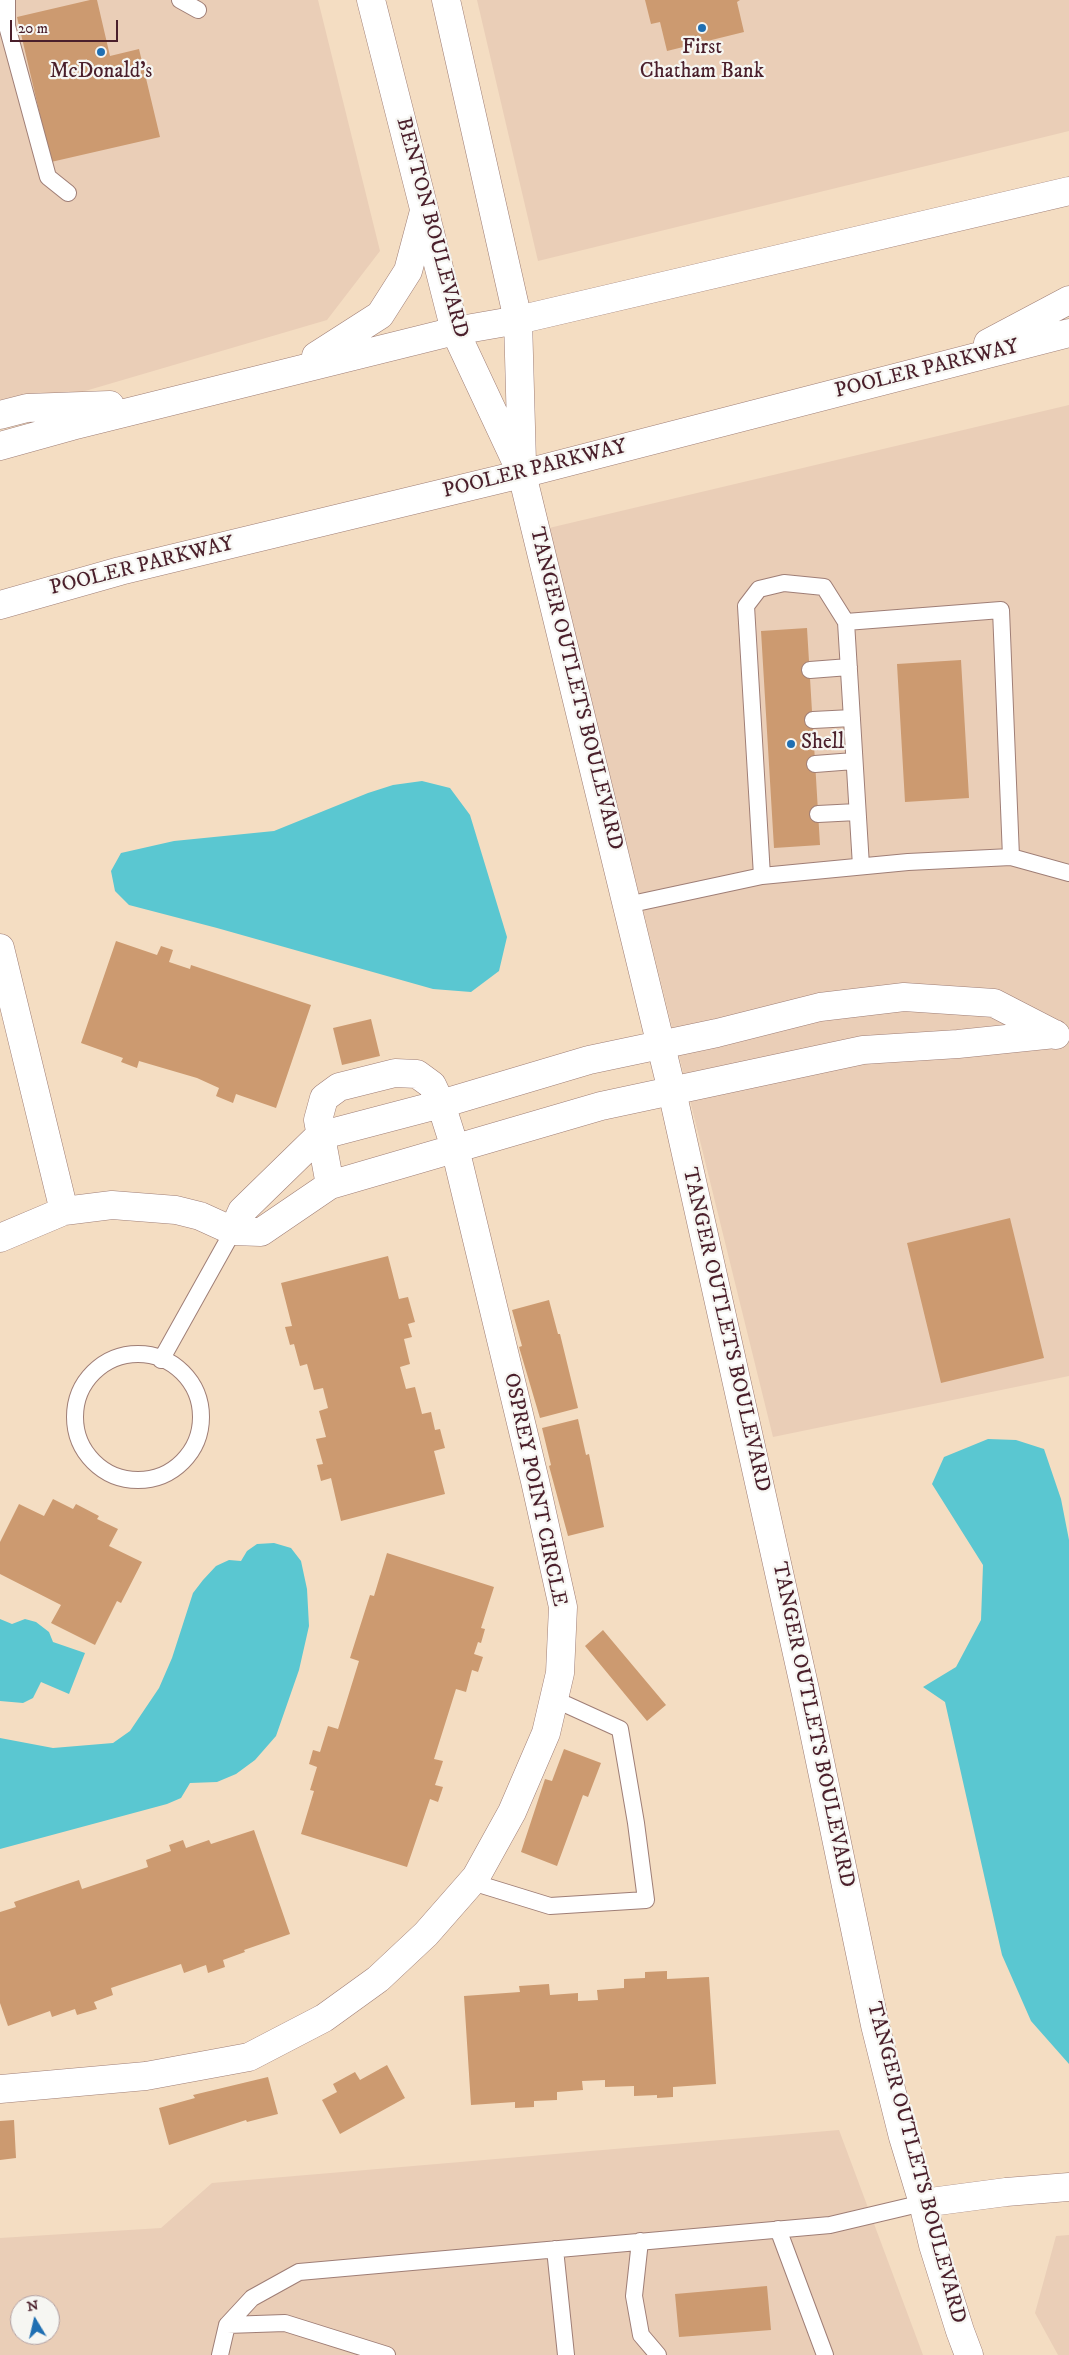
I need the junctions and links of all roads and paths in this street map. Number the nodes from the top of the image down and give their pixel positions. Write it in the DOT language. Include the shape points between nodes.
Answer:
graph roads {
  1 [pos="7,0"];
  2 [pos="180,0"];
  3 [pos="371,0"];
  4 [pos="446,0"];
  5 [pos="195,5"];
  6 [pos="1069,191"];
  7 [pos="68,193"];
  8 [pos="424,211"];
  9 [pos="1069,300"];
  10 [pos="518,320"];
  11 [pos="455,331"];
  12 [pos="1069,334"];
  13 [pos="949,364"];
  14 [pos="290,372"];
  15 [pos="166,403"];
  16 [pos="0,415"];
  17 [pos="0,446"];
  18 [pos="522,474"];
  19 [pos="0,605"];
  20 [pos="846,622"];
  21 [pos="849,667"];
  22 [pos="810,670"];
  23 [pos="852,718"];
  24 [pos="813,720"];
  25 [pos="854,761"];
  26 [pos="815,764"];
  27 [pos="857,812"];
  28 [pos="818,814"];
  29 [pos="1011,857"];
  30 [pos="861,866"];
  31 [pos="1069,873"];
  32 [pos="762,876"];
  33 [pos="627,905"];
  34 [pos="0,948"];
  35 [pos="1062,1036"];
  36 [pos="661,1045"];
  37 [pos="672,1091"];
  38 [pos="441,1104"];
  39 [pos="320,1136"];
  40 [pos="454,1148"];
  41 [pos="330,1185"];
  42 [pos="64,1211"];
  43 [pos="233,1230"];
  44 [pos="0,1238"];
  45 [pos="161,1360"];
  46 [pos="554,1699"];
  47 [pos="472,1882"];
  48 [pos="0,2089"];
  49 [pos="1069,2187"];
  50 [pos="923,2203"];
  51 [pos="778,2229"];
  52 [pos="640,2242"];
  53 [pos="555,2249"];
  54 [pos="228,2325"];
  55 [pos="220,2355"];
  56 [pos="387,2355"];
  57 [pos="566,2355"];
  58 [pos="658,2355"];
  59 [pos="825,2355"];
  60 [pos="969,2355"];
  1 -- 7 [label="lane" via="7,26 48,177"];
  2 -- 5 [label="lane"];
  3 -- 8 [label="street, BENTON BOULEVARD"];
  4 -- 10 [label="street"];
  6 -- 10 [label="street"];
  8 -- 11 [label="street, BENTON BOULEVARD"];
  8 -- 14 [label="street" via="408,271 380,315"];
  9 -- 13 [label="street"];
  10 -- 11 [label="street"];
  10 -- 18 [label="street"];
  11 -- 14 [label="street"];
  11 -- 18 [label="street, BENTON BOULEVARD"];
  12 -- 13 [label="street, POOLER PARKWAY"];
  13 -- 18 [label="street, POOLER PARKWAY"];
  14 -- 15 [label="street"];
  15 -- 16 [label="street" via="27,408"];
  15 -- 17 [label="street"];
  18 -- 19 [label="street, POOLER PARKWAY" via="120,571"];
  18 -- 33 [label="street, TANGER OUTLETS BOULEVARD"];
  20 -- 21 [label="lane"];
  20 -- 29 [label="lane" via="1001,610"];
  20 -- 32 [label="lane" via="824,587 784,583 759,589 746,606 757,674 766,818"];
  21 -- 22 [label="lane"];
  21 -- 23 [label="lane"];
  23 -- 24 [label="lane"];
  23 -- 25 [label="lane"];
  25 -- 26 [label="lane"];
  25 -- 27 [label="lane"];
  27 -- 28 [label="lane"];
  27 -- 30 [label="lane"];
  29 -- 30 [label="lane"];
  29 -- 31 [label="lane"];
  30 -- 32 [label="lane"];
  32 -- 33 [label="lane"];
  33 -- 36 [label="street"];
  34 -- 42 [label="street"];
  35 -- 36 [label="street" via="994,1003 904,997 820,1007"];
  35 -- 37 [label="street" via="863,1050"];
  36 -- 37 [label="street"];
  36 -- 38 [label="street" via="589,1060"];
  37 -- 40 [label="street" via="601,1106"];
  37 -- 50 [label="street, TANGER OUTLETS BOULEVARD" via="804,1684 875,2025"];
  38 -- 39 [label="street"];
  38 -- 39 [label="street, OSPREY POINT CIRCLE" via="432,1085 417,1074 395,1073 346,1085 324,1098 318,1120"];
  38 -- 40 [label="street, OSPREY POINT CIRCLE"];
  39 -- 41 [label="street, OSPREY POINT CIRCLE"];
  39 -- 43 [label="street" via="242,1210"];
  40 -- 41 [label="street"];
  40 -- 46 [label="street, OSPREY POINT CIRCLE" via="535,1481 562,1607 560,1673"];
  41 -- 43 [label="street" via="261,1232"];
  42 -- 43 [label="street" via="112,1205 176,1210"];
  42 -- 44 [label="street"];
  43 -- 45 [label="lane"];
  45 -- 45 [label="lane" via="151,1355 125,1355 101,1366 83,1384 75,1409 76,1434 88,1457 107,1473 129,1480 152,1479 172,1471 189,1455 199,1435 201,1409 193,1384 175,1366"];
  46 -- 47 [label="street, OSPREY POINT CIRCLE" via="546,1733 512,1812"];
  46 -- 47 [label="lane" via="620,1729 646,1900 550,1906"];
  47 -- 48 [label="street, OSPREY POINT CIRCLE" via="426,1934 378,1979 324,2018 249,2057 146,2076"];
  49 -- 50 [label="street"];
  50 -- 51 [label="lane" via="830,2224"];
  50 -- 60 [label="street, TANGER OUTLETS BOULEVARD" via="933,2245"];
  51 -- 52 [label="lane"];
  51 -- 59 [label="lane"];
  52 -- 53 [label="lane"];
  52 -- 58 [label="lane" via="634,2296 641,2335"];
  53 -- 54 [label="lane" via="298,2272 252,2298"];
  53 -- 57 [label="lane"];
  54 -- 55 [label="lane"];
  54 -- 56 [label="lane" via="285,2323"];
}
